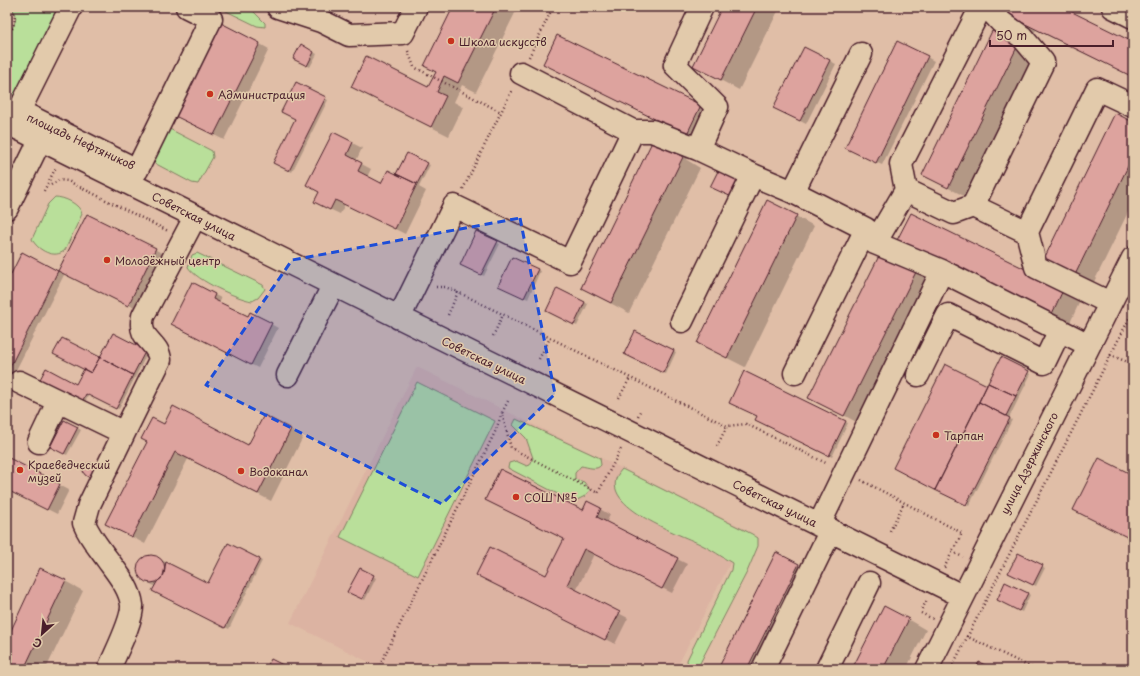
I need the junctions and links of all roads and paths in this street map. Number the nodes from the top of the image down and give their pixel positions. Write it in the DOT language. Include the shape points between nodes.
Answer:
graph roads {
  1 [pos="12,7"];
  2 [pos="71,7"];
  3 [pos="187,7"];
  4 [pos="278,7"];
  5 [pos="416,7"];
  6 [pos="553,7"];
  7 [pos="702,7"];
  8 [pos="981,7"];
  9 [pos="987,7"];
  10 [pos="1113,7"];
  11 [pos="1133,17"];
  12 [pos="403,33"];
  13 [pos="7,35"];
  14 [pos="861,54"];
  15 [pos="521,74"];
  16 [pos="1133,106"];
  17 [pos="501,112"];
  18 [pos="7,122"];
  19 [pos="633,131"];
  20 [pos="44,132"];
  21 [pos="698,149"];
  22 [pos="753,175"];
  23 [pos="51,184"];
  24 [pos="906,190"];
  25 [pos="793,192"];
  26 [pos="454,206"];
  27 [pos="973,206"];
  28 [pos="7,208"];
  29 [pos="195,217"];
  30 [pos="1027,232"];
  31 [pos="871,236"];
  32 [pos="184,239"];
  33 [pos="1133,258"];
  34 [pos="942,271"];
  35 [pos="334,286"];
  36 [pos="430,289"];
  37 [pos="458,292"];
  38 [pos="1110,303"];
  39 [pos="1133,311"];
  40 [pos="448,315"];
  41 [pos="503,315"];
  42 [pos="399,318"];
  43 [pos="682,321"];
  44 [pos="1060,330"];
  45 [pos="493,336"];
  46 [pos="550,338"];
  47 [pos="1089,345"];
  48 [pos="1110,355"];
  49 [pos="539,359"];
  50 [pos="1133,364"];
  51 [pos="795,373"];
  52 [pos="288,375"];
  53 [pos="918,375"];
  54 [pos="630,378"];
  55 [pos="19,382"];
  56 [pos="619,398"];
  57 [pos="508,401"];
  58 [pos="58,402"];
  59 [pos="641,409"];
  60 [pos="502,413"];
  61 [pos="727,426"];
  62 [pos="630,432"];
  63 [pos="124,434"];
  64 [pos="39,442"];
  65 [pos="717,446"];
  66 [pos="836,471"];
  67 [pos="904,502"];
  68 [pos="825,528"];
  69 [pos="890,531"];
  70 [pos="947,562"];
  71 [pos="869,583"];
  72 [pos="962,596"];
  73 [pos="920,613"];
  74 [pos="947,627"];
  75 [pos="967,636"];
  76 [pos="109,669"];
  77 [pos="378,669"];
  78 [pos="763,669"];
  79 [pos="827,669"];
  80 [pos="927,669"];
  81 [pos="951,669"];
  82 [pos="1034,669"];
  1 -- 13 [label="path" via="14,26"];
  2 -- 20 [label="street, площадь Нефтяников" via="19,111"];
  3 -- 20 [label="street, площадь Нефтяников" via="212,19 137,170"];
  4 -- 12 [label="street" via="321,21 349,35"];
  5 -- 12 [label="street"];
  6 -- 15 [label="path"];
  7 -- 21 [label="street" via="675,66 717,107"];
  8 -- 24 [label="street" via="901,164"];
  9 -- 27 [label="street" via="1001,22 1022,37 1043,62"];
  10 -- 11 [label="street"];
  12 -- 17 [label="path" via="414,67"];
  14 -- 25 [label="street"];
  15 -- 17 [label="path"];
  15 -- 19 [label="street"];
  16 -- 30 [label="street" via="1097,89"];
  17 -- 26 [label="path"];
  18 -- 20 [label="street, Советская улица"];
  19 -- 21 [label="street" via="652,131"];
  19 -- 26 [label="street" via="570,262"];
  20 -- 28 [label="street"];
  20 -- 29 [label="street, Советская улица"];
  21 -- 22 [label="street"];
  22 -- 25 [label="street"];
  22 -- 43 [label="street"];
  23 -- 32 [label="path" via="59,180 68,181"];
  24 -- 27 [label="street" via="954,213"];
  24 -- 31 [label="street"];
  25 -- 31 [label="street"];
  26 -- 42 [label="street"];
  27 -- 30 [label="street"];
  29 -- 32 [label="street"];
  29 -- 35 [label="street, Советская улица"];
  30 -- 38 [label="street" via="1036,267"];
  31 -- 34 [label="street" via="896,253"];
  31 -- 51 [label="street"];
  32 -- 63 [label="street" via="143,316 142,332 157,350 160,360"];
  33 -- 38 [label="street, улица Дзержинского"];
  34 -- 44 [label="street"];
  34 -- 66 [label="street"];
  35 -- 42 [label="street, Советская улица"];
  35 -- 52 [label="street"];
  36 -- 37 [label="path" via="445,287"];
  37 -- 40 [label="path"];
  37 -- 41 [label="path"];
  38 -- 47 [label="street, улица Дзержинского"];
  39 -- 48 [label="path"];
  41 -- 45 [label="path"];
  41 -- 46 [label="path"];
  42 -- 62 [label="street, Советская улица"];
  44 -- 47 [label="street"];
  44 -- 53 [label="street" via="1044,363 948,316"];
  46 -- 49 [label="path"];
  46 -- 54 [label="path"];
  47 -- 72 [label="street, улица Дзержинского"];
  48 -- 50 [label="path"];
  48 -- 75 [label="path"];
  54 -- 56 [label="path"];
  54 -- 61 [label="path"];
  55 -- 58 [label="street"];
  57 -- 60 [label="path"];
  58 -- 63 [label="street"];
  58 -- 64 [label="street"];
  59 -- 62 [label="path"];
  60 -- 62 [label="path" via="511,448 598,493"];
  60 -- 77 [label="path"];
  61 -- 65 [label="path"];
  61 -- 66 [label="path" via="746,424 830,465"];
  62 -- 68 [label="street, Советская улица"];
  63 -- 76 [label="street" via="89,505 84,523 119,576 132,606 123,637"];
  66 -- 67 [label="path"];
  66 -- 68 [label="street"];
  67 -- 69 [label="path"];
  67 -- 70 [label="path" via="962,533"];
  68 -- 72 [label="street, Советская улица"];
  68 -- 78 [label="street"];
  71 -- 79 [label="street"];
  72 -- 74 [label="street, улица Дзержинского"];
  73 -- 74 [label="path"];
  74 -- 75 [label="path"];
  74 -- 80 [label="street, улица Дзержинского"];
  75 -- 81 [label="path"];
  75 -- 82 [label="path"];
}
